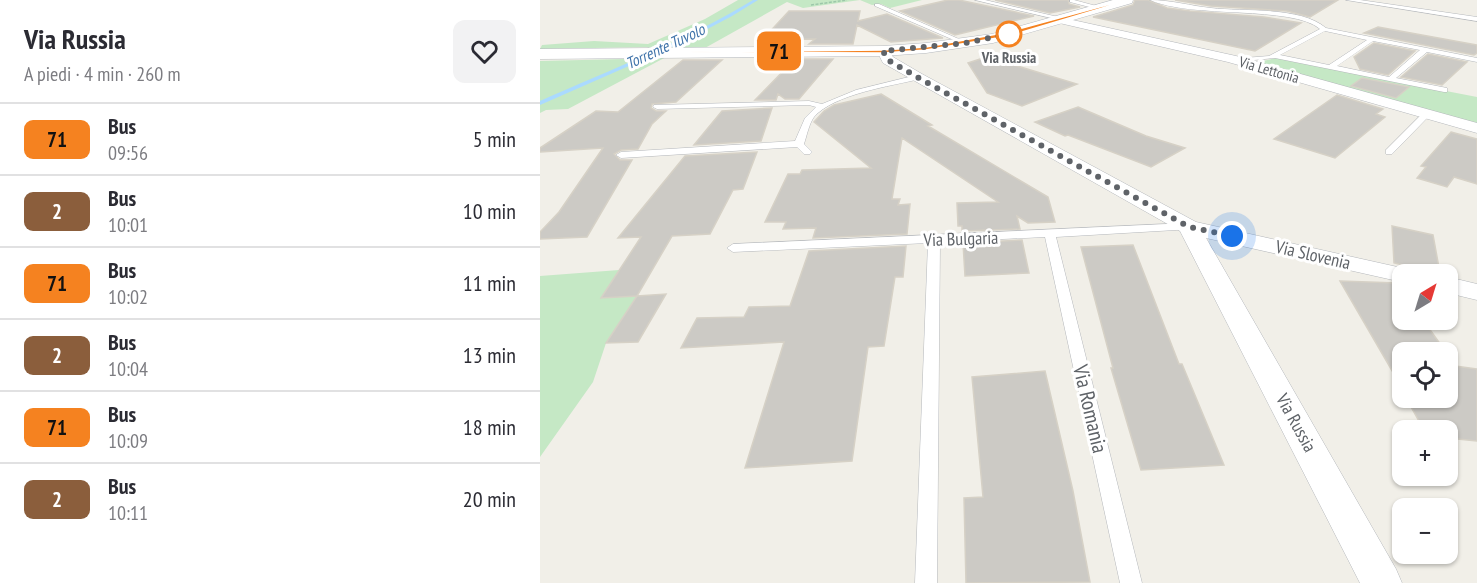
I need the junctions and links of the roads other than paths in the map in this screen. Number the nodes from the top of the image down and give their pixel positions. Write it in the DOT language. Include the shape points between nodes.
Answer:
graph roads {
  1 [pos="978,0"];
  2 [pos="1127,0"];
  3 [pos="1153,0"];
  4 [pos="1349,0"];
  5 [pos="1072,1"];
  6 [pos="877,4"];
  7 [pos="1101,8"];
  8 [pos="1477,19"];
  9 [pos="1062,20"];
  10 [pos="1323,29"];
  11 [pos="1373,38"];
  12 [pos="965,43"];
  13 [pos="1426,49"];
  14 [pos="883,51"];
  15 [pos="540,54"];
  16 [pos="1274,56"];
  17 [pos="1232,59"];
  18 [pos="1477,60"];
  19 [pos="1332,67"];
  20 [pos="917,77"];
  21 [pos="1390,79"];
  22 [pos="1444,90"];
  23 [pos="822,106"];
  24 [pos="657,107"];
  25 [pos="1426,116"];
  26 [pos="1477,128"];
  27 [pos="799,144"];
  28 [pos="807,152"];
  29 [pos="1389,152"];
  30 [pos="621,154"];
  31 [pos="1189,227"];
  32 [pos="1050,235"];
  33 [pos="934,240"];
  34 [pos="733,248"];
  35 [pos="1392,273"];
  36 [pos="1458,287"];
  37 [pos="1477,292"];
  38 [pos="926,583"];
  39 [pos="1131,583"];
  40 [pos="1382,583"];
  1 -- 9 [label="lane"];
  2 -- 7 [label="street"];
  3 -- 10 [label="lane" via="1296,18"];
  4 -- 8 [label="lane"];
  5 -- 7 [label="lane"];
  6 -- 12 [label="lane"];
  7 -- 9 [label="street"];
  9 -- 12 [label="street"];
  9 -- 17 [label="street, Via Lettonia"];
  10 -- 11 [label="lane"];
  10 -- 16 [label="lane"];
  11 -- 13 [label="lane"];
  11 -- 19 [label="lane"];
  12 -- 14 [label="street"];
  13 -- 18 [label="lane"];
  13 -- 21 [label="lane"];
  14 -- 15 [label="street"];
  14 -- 20 [label="street" via="888,60"];
  16 -- 17 [label="lane"];
  16 -- 19 [label="lane"];
  17 -- 25 [label="street, Via Lettonia"];
  19 -- 21 [label="lane"];
  20 -- 23 [label="lane"];
  20 -- 31 [label="street"];
  21 -- 22 [label="lane"];
  23 -- 24 [label="lane" via="809,103"];
  23 -- 27 [label="lane" via="810,117"];
  25 -- 26 [label="street, Via Lettonia"];
  25 -- 29 [label="lane"];
  27 -- 28 [label="lane"];
  27 -- 30 [label="lane"];
  31 -- 32 [label="lane, Via Bulgaria"];
  31 -- 35 [label="street, Via Slovenia"];
  31 -- 40 [label="street, Via Russia"];
  32 -- 33 [label="lane, Via Bulgaria"];
  32 -- 39 [label="lane, Via Romania"];
  33 -- 34 [label="lane, Via Bulgaria"];
  33 -- 38 [label="lane"];
  36 -- 37 [label="street"];
}
